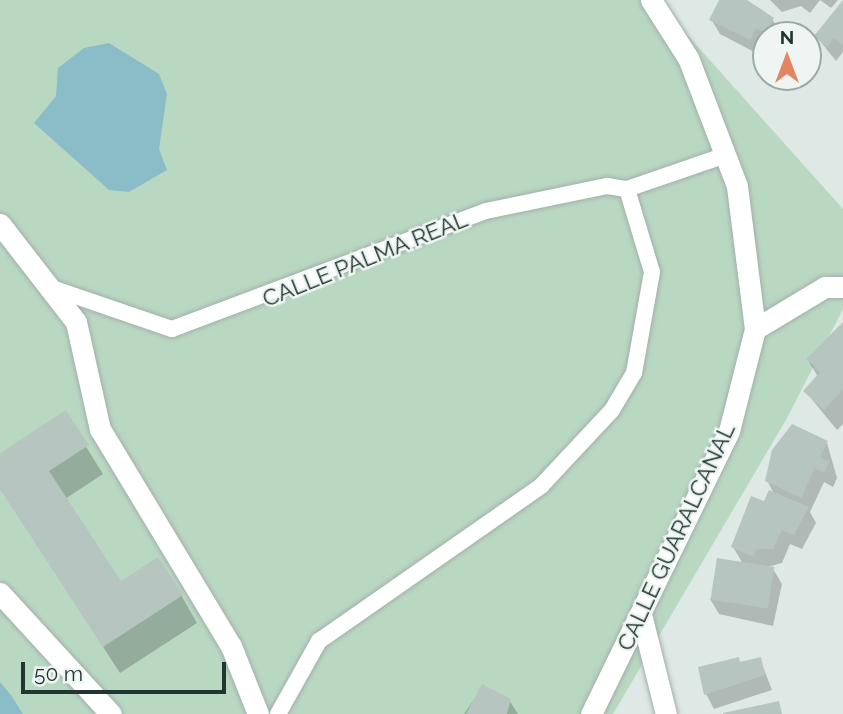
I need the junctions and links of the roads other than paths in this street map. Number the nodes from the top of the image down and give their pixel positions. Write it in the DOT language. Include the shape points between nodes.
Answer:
graph roads {
  1 [pos="651,0"];
  2 [pos="726,155"];
  3 [pos="627,189"];
  4 [pos="0,224"];
  5 [pos="49,287"];
  6 [pos="843,287"];
  7 [pos="755,328"];
  8 [pos="0,593"];
  9 [pos="641,614"];
  10 [pos="111,714"];
  11 [pos="258,714"];
  12 [pos="278,714"];
  13 [pos="591,714"];
  14 [pos="666,714"];
  1 -- 2 [label="street, CALLE GUARALCANAL" via="688,58"];
  2 -- 3 [label="lane, CALLE PALMA REAL"];
  2 -- 7 [label="street, CALLE GUARALCANAL" via="737,186"];
  3 -- 5 [label="lane, CALLE PALMA REAL" via="607,186 486,211 172,330"];
  3 -- 12 [label="lane" via="652,272 634,373 612,410 541,486 318,641"];
  4 -- 5 [label="street"];
  5 -- 11 [label="street" via="76,322 100,429 231,646"];
  6 -- 7 [label="street" via="825,287"];
  7 -- 9 [label="street, CALLE GUARALCANAL" via="729,431"];
  8 -- 10 [label="street"];
  9 -- 13 [label="street, CALLE GUARALCANAL"];
  9 -- 14 [label="street"];
}
